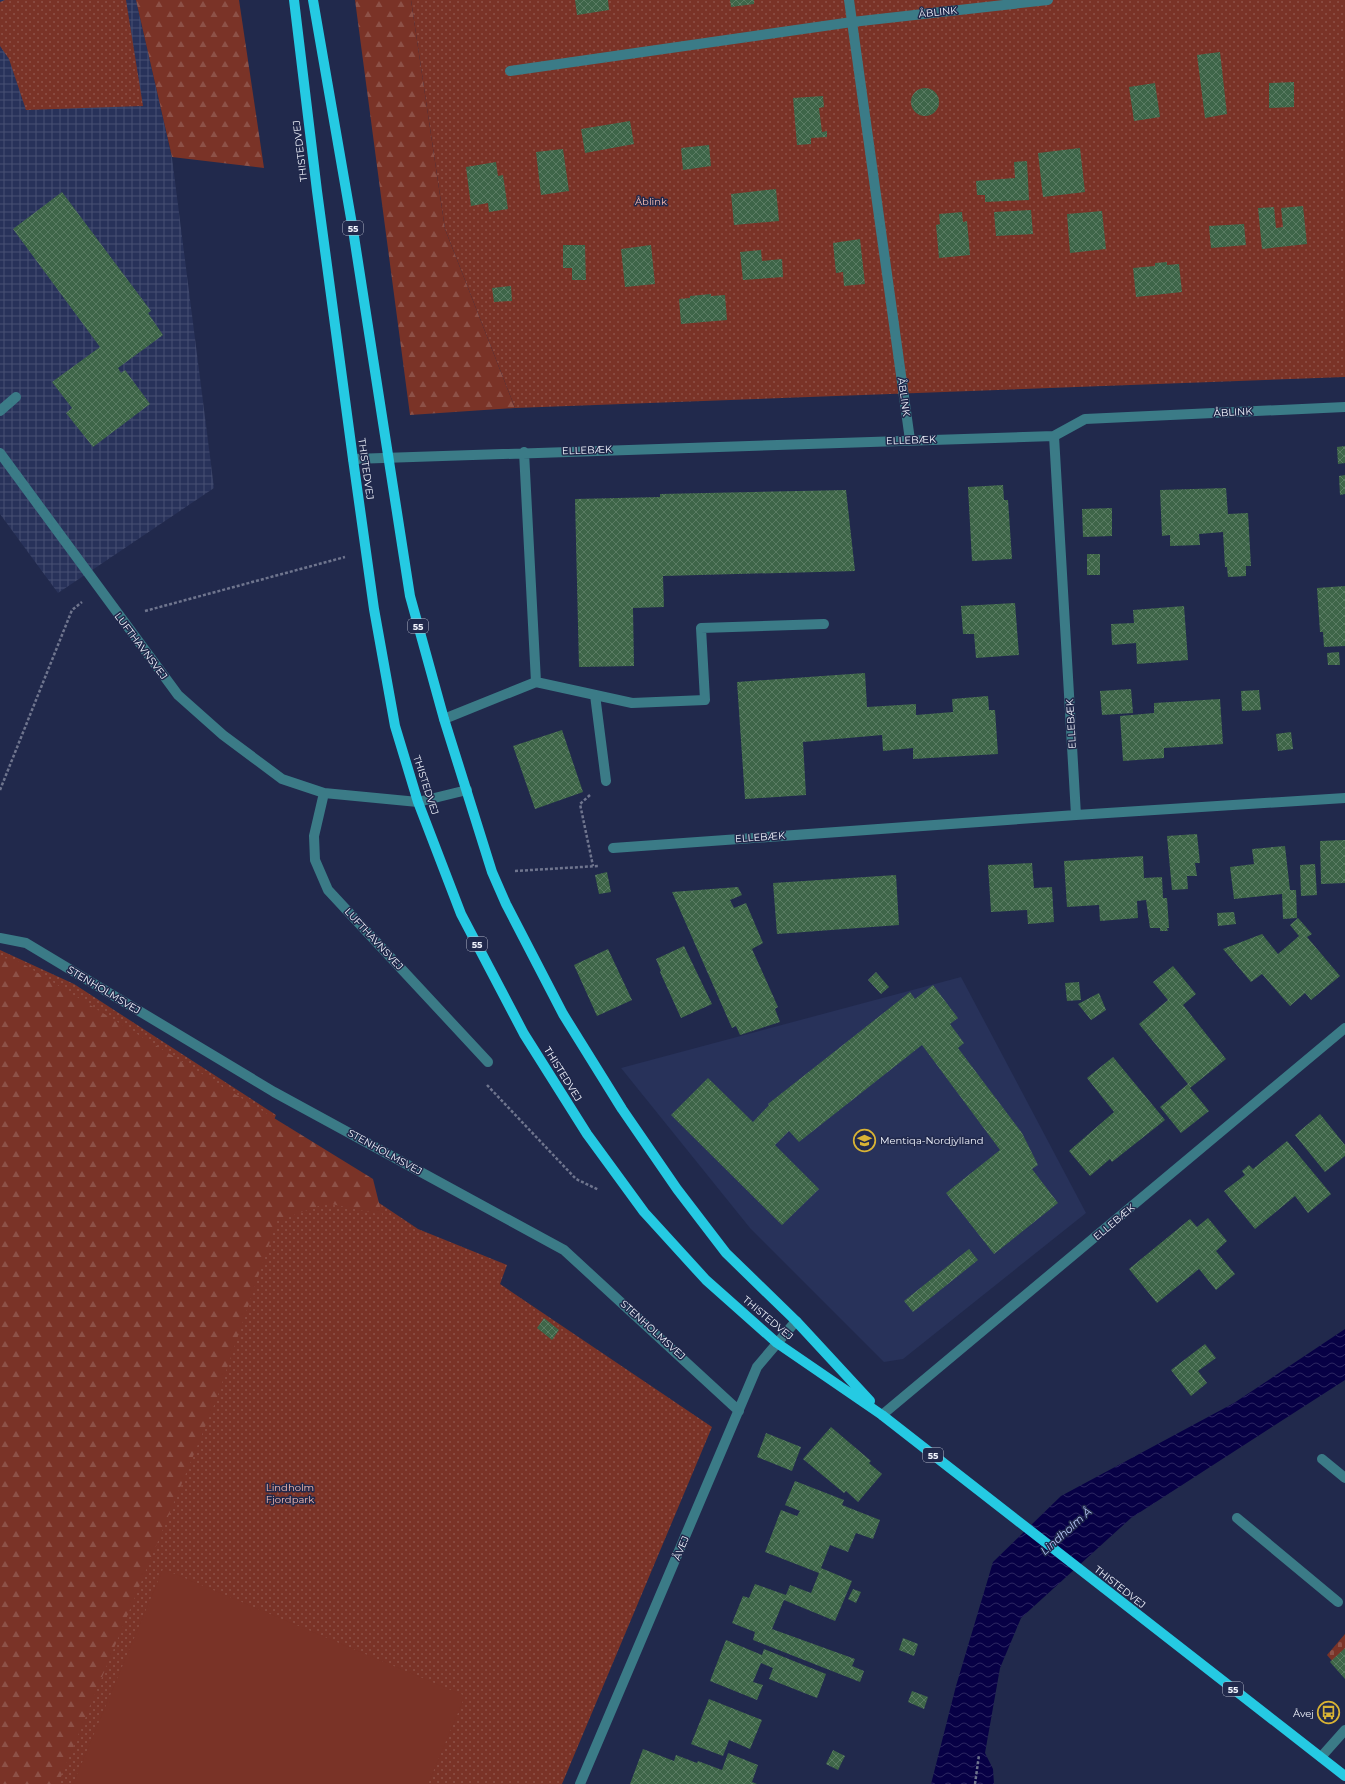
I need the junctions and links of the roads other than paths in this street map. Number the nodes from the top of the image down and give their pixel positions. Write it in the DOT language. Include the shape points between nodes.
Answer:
graph roads {
  1 [pos="294,0"];
  2 [pos="313,0"];
  3 [pos="849,0"];
  4 [pos="1048,0"];
  5 [pos="852,22"];
  6 [pos="510,71"];
  7 [pos="16,397"];
  8 [pos="1345,407"];
  9 [pos="0,411"];
  10 [pos="1054,436"];
  11 [pos="910,440"];
  12 [pos="524,452"];
  13 [pos="0,453"];
  14 [pos="387,456"];
  15 [pos="353,459"];
  16 [pos="824,624"];
  17 [pos="536,682"];
  18 [pos="595,695"];
  19 [pos="444,719"];
  20 [pos="606,781"];
  21 [pos="467,790"];
  22 [pos="324,793"];
  23 [pos="1345,798"];
  24 [pos="418,802"];
  25 [pos="1076,815"];
  26 [pos="613,848"];
  27 [pos="0,938"];
  28 [pos="1345,1028"];
  29 [pos="488,1062"];
  30 [pos="796,1321"];
  31 [pos="777,1343"];
  32 [pos="739,1411"];
  33 [pos="882,1415"];
  34 [pos="1322,1459"];
  35 [pos="1345,1478"];
  36 [pos="1238,1518"];
  37 [pos="1338,1602"];
  38 [pos="1345,1730"];
  39 [pos="1321,1757"];
  40 [pos="1345,1776"];
  41 [pos="580,1784"];
  1 -- 15 [label="main road, THISTEDVEJ / 55"];
  2 -- 14 [label="main road, THISTEDVEJ / 55" via="353,230"];
  3 -- 5 [label="street, ÅBLINK"];
  4 -- 5 [label="street, ÅBLINK"];
  5 -- 6 [label="street, ÅBLINK"];
  5 -- 11 [label="street, ÅBLINK"];
  7 -- 9 [label="street"];
  8 -- 10 [label="street, ÅBLINK" via="1085,419"];
  10 -- 11 [label="street, ELLEBÆK"];
  10 -- 25 [label="street, ELLEBÆK"];
  11 -- 12 [label="street, ELLEBÆK"];
  12 -- 14 [label="street, ELLEBÆK"];
  12 -- 17 [label="street"];
  13 -- 22 [label="street, LUFTHAVNSVEJ" via="178,695 223,735 282,779"];
  14 -- 15 [label="street, ELLEBÆK"];
  14 -- 19 [label="main road, THISTEDVEJ / 55" via="410,596"];
  15 -- 24 [label="main road, THISTEDVEJ / 55" via="395,726"];
  16 -- 18 [label="street" via="701,628 705,700 632,703"];
  17 -- 18 [label="street"];
  17 -- 19 [label="street"];
  18 -- 20 [label="street"];
  19 -- 21 [label="main road, THISTEDVEJ / 55"];
  21 -- 24 [label="street, LUFTHAVNSVEJ"];
  21 -- 30 [label="main road, THISTEDVEJ / 55" via="492,872 563,1014 622,1109 677,1189 726,1253"];
  22 -- 24 [label="street, LUFTHAVNSVEJ"];
  22 -- 29 [label="street, LUFTHAVNSVEJ" via="314,836 316,860 328,890"];
  23 -- 25 [label="street, ELLEBÆK"];
  24 -- 31 [label="main road, THISTEDVEJ / 55" via="461,914 524,1034 587,1134 644,1212 706,1280"];
  25 -- 26 [label="street, ELLEBÆK"];
  27 -- 32 [label="street, STENHOLMSVEJ" via="26,944 274,1092 564,1250"];
  28 -- 33 [label="street, ELLEBÆK"];
  30 -- 31 [label="street, ÅVEJ"];
  30 -- 33 [label="main road, THISTEDVEJ / 55"];
  31 -- 32 [label="street, ÅVEJ" via="757,1366"];
  31 -- 33 [label="main road, THISTEDVEJ / 55"];
  32 -- 41 [label="street, ÅVEJ"];
  33 -- 39 [label="main road, THISTEDVEJ / 55"];
  34 -- 35 [label="street"];
  36 -- 37 [label="street"];
  38 -- 39 [label="street"];
  39 -- 40 [label="main road, THISTEDVEJ / 55"];
}
